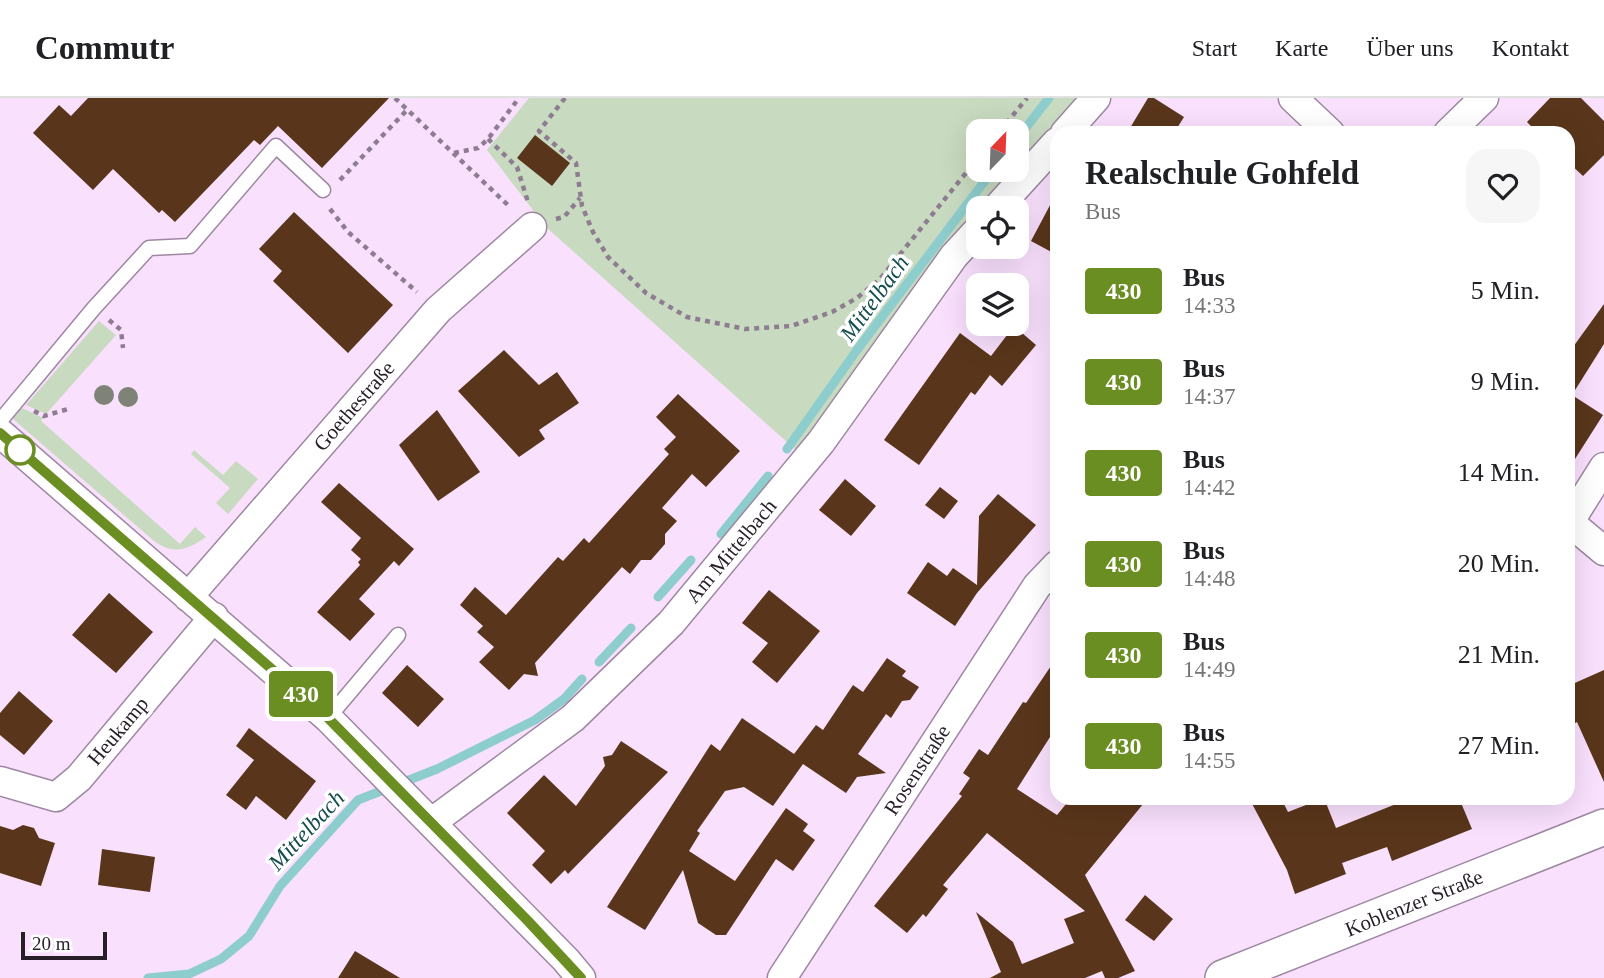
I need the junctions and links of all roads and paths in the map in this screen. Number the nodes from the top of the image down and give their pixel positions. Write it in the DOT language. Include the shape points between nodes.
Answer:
graph roads {
  1 [pos="395,98"];
  2 [pos="519,98"];
  3 [pos="565,98"];
  4 [pos="1027,98"];
  5 [pos="1096,98"];
  6 [pos="1293,98"];
  7 [pos="1484,98"];
  8 [pos="407,110"];
  9 [pos="1010,119"];
  10 [pos="1071,126"];
  11 [pos="1322,126"];
  12 [pos="1455,126"];
  13 [pos="488,139"];
  14 [pos="1050,150"];
  15 [pos="453,154"];
  16 [pos="966,173"];
  17 [pos="323,190"];
  18 [pos="1008,196"];
  19 [pos="532,227"];
  20 [pos="966,243"];
  21 [pos="94,307"];
  22 [pos="438,310"];
  23 [pos="123,348"];
  24 [pos="16,400"];
  25 [pos="68,409"];
  26 [pos="0,421"];
  27 [pos="0,433"];
  28 [pos="1604,467"];
  29 [pos="1575,512"];
  30 [pos="1575,526"];
  31 [pos="1604,551"];
  32 [pos="1050,572"];
  33 [pos="188,597"];
  34 [pos="214,617"];
  35 [pos="398,635"];
  36 [pos="328,718"];
  37 [pos="0,781"];
  38 [pos="432,822"];
  39 [pos="1604,827"];
  40 [pos="581,978"];
  41 [pos="782,978"];
  42 [pos="1223,978"];
  1 -- 8 [label="path"];
  2 -- 13 [label="path"];
  3 -- 16 [label="path" via="539,131 576,163 582,206 608,257 646,293 687,317 745,329 791,326 857,298 880,279"];
  4 -- 9 [label="path"];
  5 -- 10 [label="street"];
  6 -- 11 [label="street"];
  7 -- 12 [label="street"];
  8 -- 15 [label="path"];
  8 -- 17 [label="path" via="334,186"];
  13 -- 15 [label="path" via="478,148"];
  13 -- 19 [label="path" via="517,167"];
  14 -- 18 [label="street"];
  15 -- 19 [label="path"];
  17 -- 21 [label="lane" via="276,146 190,246 149,248"];
  17 -- 22 [label="path" via="325,202 348,232"];
  19 -- 22 [label="street, Goethestraße"];
  20 -- 38 [label="street, Am Mittelbach" via="821,442 671,623 573,718"];
  21 -- 23 [label="path" via="121,330"];
  21 -- 24 [label="lane"];
  22 -- 33 [label="street, Goethestraße"];
  24 -- 25 [label="path" via="44,416"];
  24 -- 26 [label="lane"];
  27 -- 33 [label="street"];
  28 -- 29 [label="street"];
  30 -- 31 [label="street"];
  32 -- 41 [label="street, Rosenstraße"];
  33 -- 34 [label="street"];
  34 -- 36 [label="street"];
  34 -- 37 [label="street, Heukamp" via="79,778 56,797"];
  35 -- 36 [label="lane"];
  36 -- 38 [label="street"];
  38 -- 40 [label="street"];
  39 -- 42 [label="street, Koblenzer Straße"];
}
